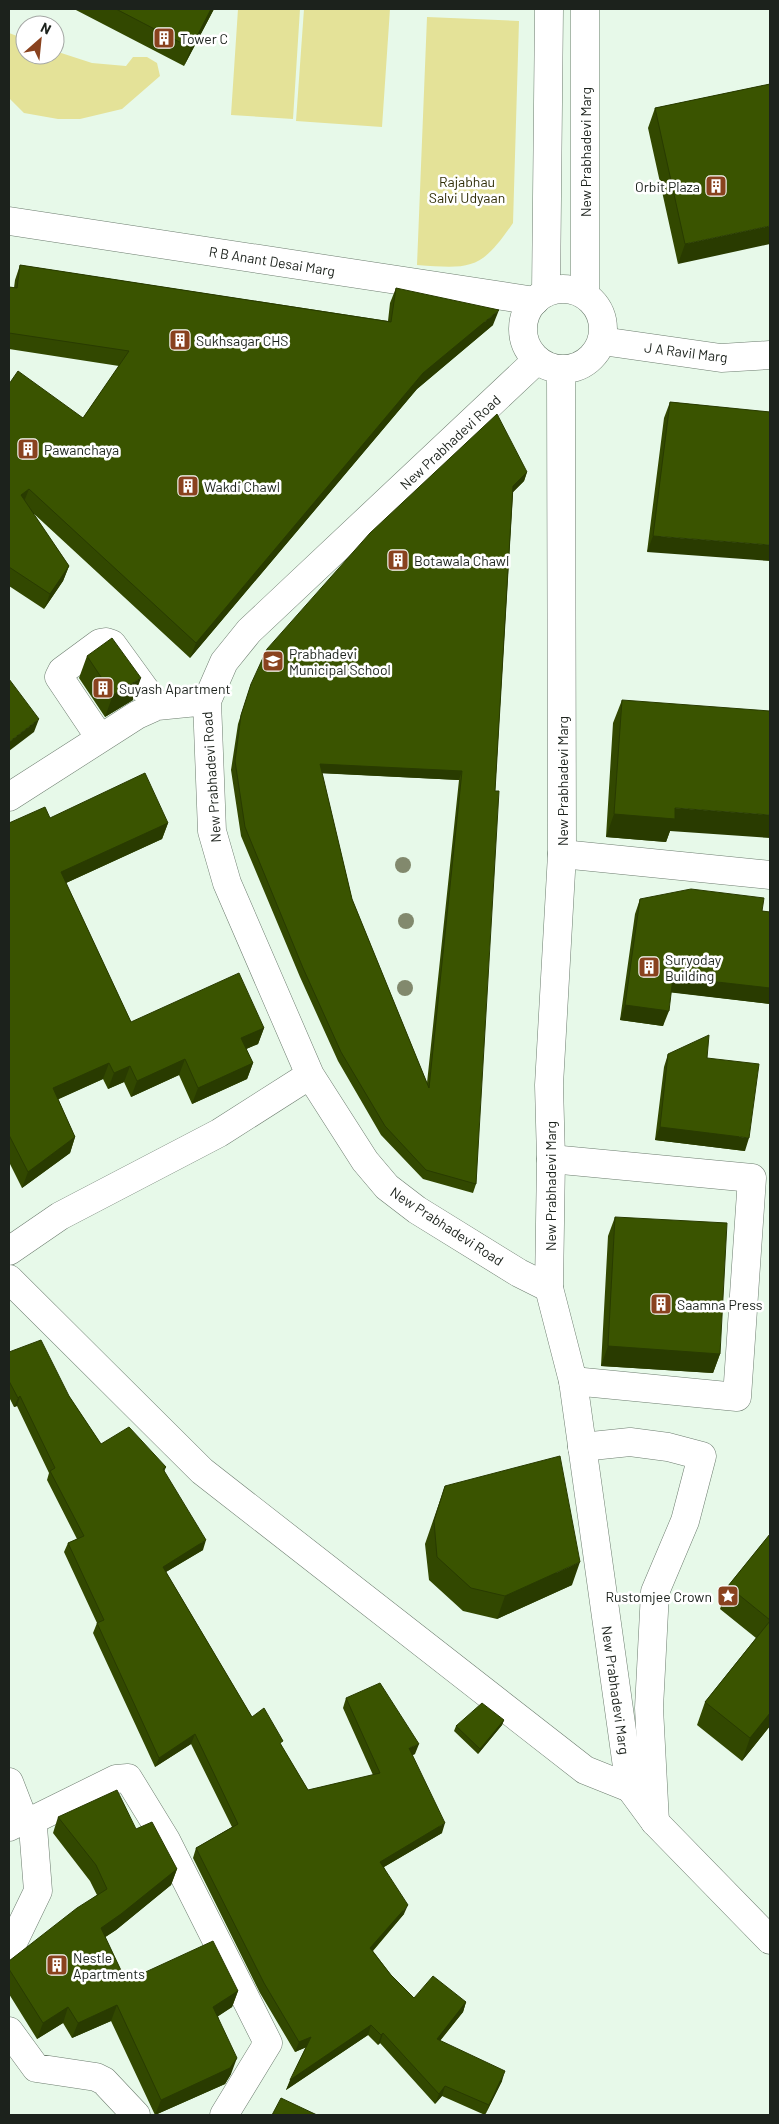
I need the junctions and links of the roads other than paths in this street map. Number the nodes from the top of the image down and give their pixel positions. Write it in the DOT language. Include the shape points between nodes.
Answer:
graph roads {
  1 [pos="549,9"];
  2 [pos="584,9"];
  3 [pos="9,221"];
  4 [pos="585,295"];
  5 [pos="540,297"];
  6 [pos="602,342"];
  7 [pos="770,355"];
  8 [pos="549,365"];
  9 [pos="207,701"];
  10 [pos="157,706"];
  11 [pos="100,738"];
  12 [pos="9,796"];
  13 [pos="562,854"];
  14 [pos="770,875"];
  15 [pos="310,1075"];
  16 [pos="551,1159"];
  17 [pos="9,1250"];
  18 [pos="9,1279"];
  19 [pos="549,1288"];
  20 [pos="573,1381"];
  21 [pos="582,1447"];
  22 [pos="9,1782"];
  23 [pos="630,1788"];
  24 [pos="656,1822"];
  25 [pos="9,1827"];
  26 [pos="770,1940"];
  27 [pos="9,1951"];
  28 [pos="9,2031"];
  29 [pos="136,2115"];
  30 [pos="224,2115"];
  1 -- 5 [label="street"];
  2 -- 4 [label="street, New Prabhadevi Marg"];
  3 -- 5 [label="street, R B Anant Desai Marg"];
  4 -- 5 [label="street" via="558,289"];
  4 -- 6 [label="street" via="602,315"];
  5 -- 8 [label="street" via="527,311 524,337 528,350"];
  6 -- 7 [label="street, J A Ravil Marg" via="721,358"];
  6 -- 8 [label="street" via="587,363 575,369"];
  8 -- 9 [label="street, New Prabhadevi Road" via="248,631 224,662"];
  8 -- 13 [label="street, New Prabhadevi Marg"];
  9 -- 10 [label="street"];
  9 -- 15 [label="street, New Prabhadevi Road" via="214,842 228,883"];
  10 -- 11 [label="street"];
  10 -- 11 [label="street" via="112,644 100,643 62,671 59,677"];
  11 -- 12 [label="street"];
  13 -- 14 [label="street"];
  13 -- 16 [label="street, New Prabhadevi Marg" via="549,1085"];
  15 -- 17 [label="street" via="219,1133 60,1216"];
  15 -- 19 [label="street, New Prabhadevi Road" via="365,1161 387,1186 425,1215"];
  16 -- 19 [label="street, New Prabhadevi Marg"];
  16 -- 20 [label="street" via="752,1178 737,1397"];
  18 -- 23 [label="street" via="202,1471 585,1770"];
  19 -- 20 [label="street, New Prabhadevi Marg"];
  20 -- 21 [label="street, New Prabhadevi Marg"];
  21 -- 23 [label="street, New Prabhadevi Marg"];
  21 -- 24 [label="street" via="630,1442 702,1456 685,1521 655,1592 649,1708"];
  22 -- 25 [label="street" via="22,1813 17,1823"];
  23 -- 24 [label="street, New Prabhadevi Marg"];
  24 -- 26 [label="street, New Prabhadevi Marg"];
  27 -- 30 [label="street" via="38,1892 32,1827 35,1819 116,1779 128,1778 166,1840 268,2043"];
  28 -- 29 [label="street" via="36,2068 96,2077 104,2081"];
}
